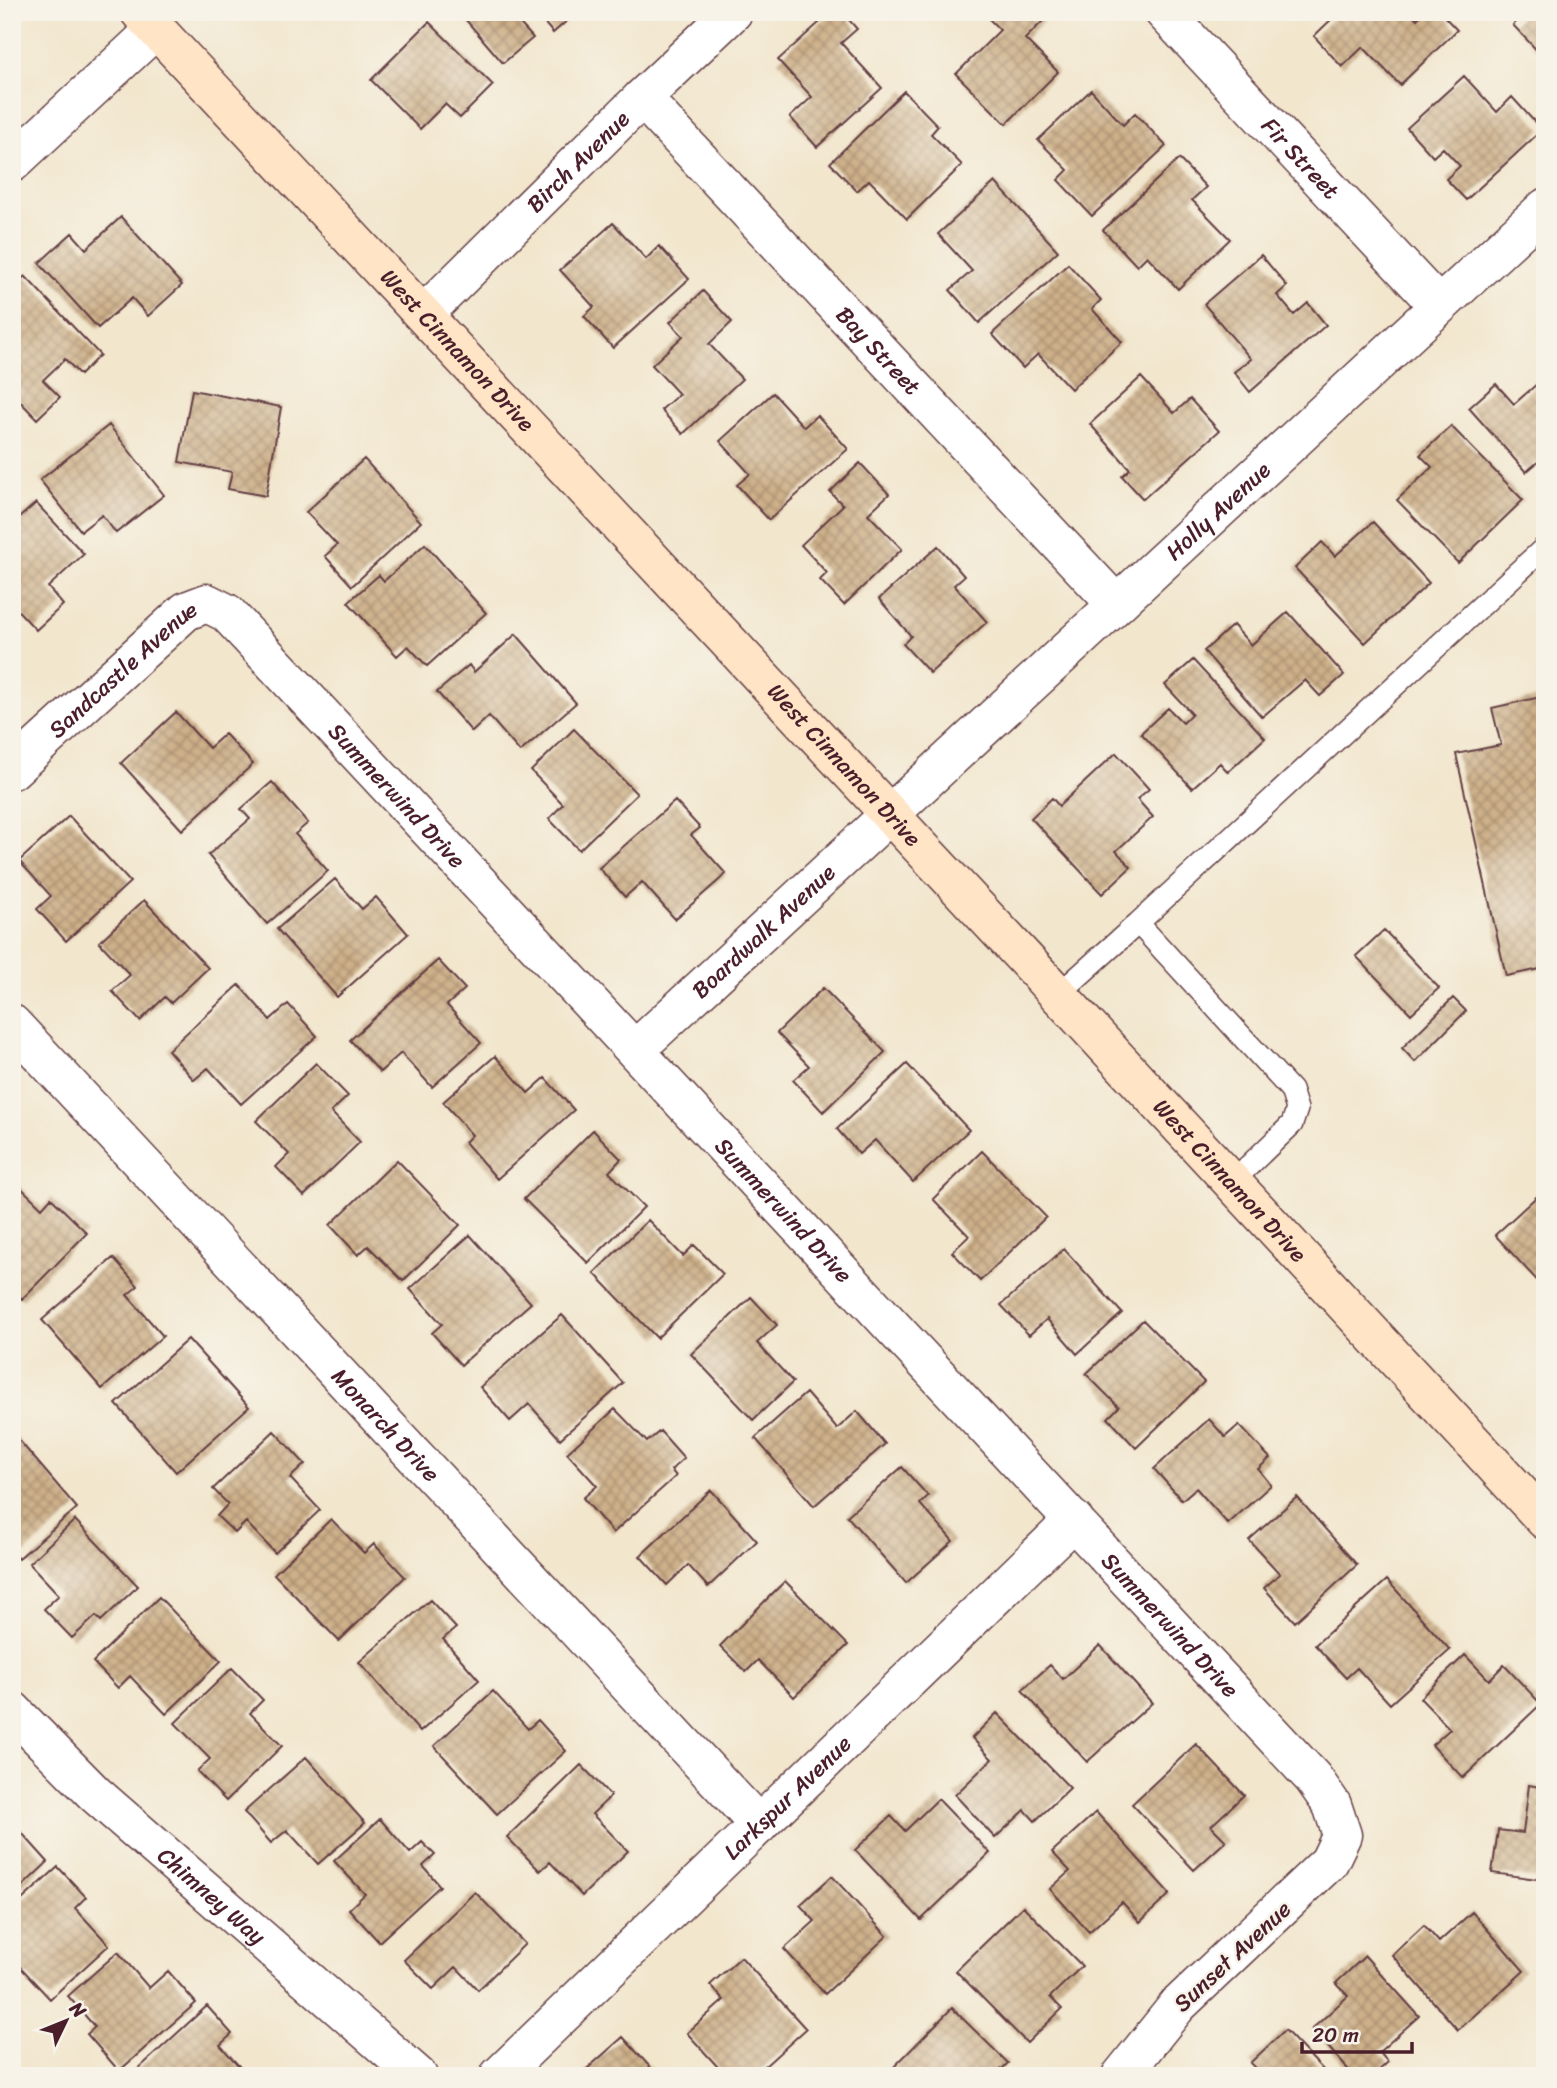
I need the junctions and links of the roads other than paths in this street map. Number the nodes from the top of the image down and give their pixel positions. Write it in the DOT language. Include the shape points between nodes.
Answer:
graph roads {
  1 [pos="733,12"];
  2 [pos="1164,12"];
  3 [pos="148,21"];
  4 [pos="642,98"];
  5 [pos="12,163"];
  6 [pos="1545,208"];
  7 [pos="1437,304"];
  8 [pos="426,313"];
  9 [pos="1545,547"];
  10 [pos="207,603"];
  11 [pos="1116,604"];
  12 [pos="12,769"];
  13 [pos="890,812"];
  14 [pos="1138,923"];
  15 [pos="1060,993"];
  16 [pos="12,1024"];
  17 [pos="635,1050"];
  18 [pos="1232,1182"];
  19 [pos="1074,1520"];
  20 [pos="1545,1520"];
  21 [pos="12,1710"];
  22 [pos="759,1825"];
  23 [pos="1342,1835"];
  24 [pos="418,2076"];
  25 [pos="499,2076"];
  26 [pos="1121,2076"];
  1 -- 4 [label="street, Birch Avenue"];
  2 -- 7 [label="street, Fir Street"];
  3 -- 5 [label="street"];
  3 -- 8 [label="main road, West Cinnamon Drive"];
  4 -- 8 [label="street, Birch Avenue"];
  4 -- 11 [label="street, Bay Street"];
  6 -- 7 [label="street, Holly Avenue"];
  7 -- 11 [label="street, Holly Avenue"];
  8 -- 13 [label="main road, West Cinnamon Drive"];
  9 -- 14 [label="lane"];
  10 -- 12 [label="street, Sandcastle Avenue" via="186,611"];
  10 -- 17 [label="street, Summerwind Drive" via="244,628"];
  11 -- 13 [label="street, Holly Avenue"];
  13 -- 15 [label="main road, West Cinnamon Drive"];
  13 -- 17 [label="street, Boardwalk Avenue"];
  14 -- 15 [label="lane"];
  14 -- 18 [label="lane" via="1291,1090 1297,1109 1292,1124"];
  15 -- 18 [label="main road, West Cinnamon Drive"];
  16 -- 22 [label="street, Monarch Drive"];
  17 -- 19 [label="street, Summerwind Drive"];
  18 -- 20 [label="main road, West Cinnamon Drive"];
  19 -- 22 [label="street, Larkspur Avenue"];
  19 -- 23 [label="street, Summerwind Drive" via="1313,1778 1332,1805"];
  21 -- 24 [label="street, Chimney Way" via="95,1794"];
  22 -- 25 [label="street, Larkspur Avenue"];
  23 -- 26 [label="street, Sunset Avenue" via="1329,1862 1178,2005"];
}
